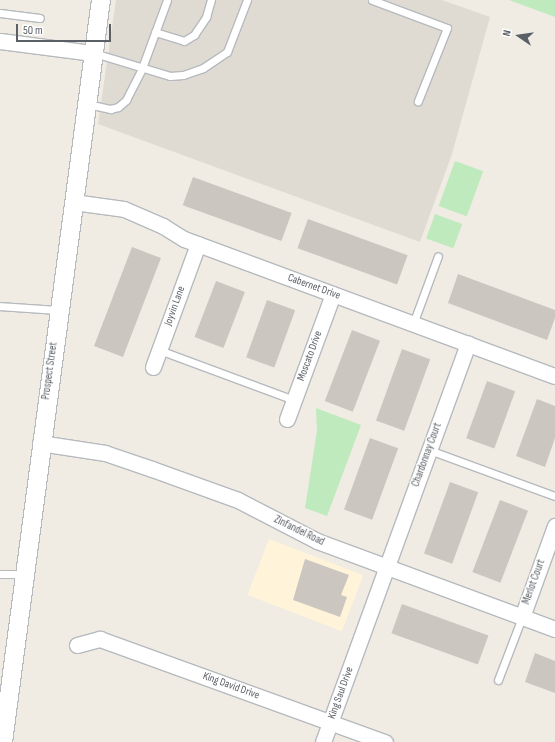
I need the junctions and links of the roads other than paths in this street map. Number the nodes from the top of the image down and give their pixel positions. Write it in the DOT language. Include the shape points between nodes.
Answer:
graph roads {
  1 [pos="101,0"];
  2 [pos="167,0"];
  3 [pos="212,0"];
  4 [pos="247,0"];
  5 [pos="372,0"];
  6 [pos="0,14"];
  7 [pos="40,18"];
  8 [pos="155,32"];
  9 [pos="0,41"];
  10 [pos="94,53"];
  11 [pos="142,68"];
  12 [pos="418,101"];
  13 [pos="87,104"];
  14 [pos="73,202"];
  15 [pos="198,244"];
  16 [pos="438,256"];
  17 [pos="333,294"];
  18 [pos="0,306"];
  19 [pos="58,310"];
  20 [pos="413,324"];
  21 [pos="468,344"];
  22 [pos="159,350"];
  23 [pos="153,367"];
  24 [pos="555,376"];
  25 [pos="294,400"];
  26 [pos="287,419"];
  27 [pos="40,443"];
  28 [pos="429,450"];
  29 [pos="555,496"];
  30 [pos="555,526"];
  31 [pos="386,567"];
  32 [pos="0,574"];
  33 [pos="23,574"];
  34 [pos="522,616"];
  35 [pos="555,629"];
  36 [pos="358,643"];
  37 [pos="76,645"];
  38 [pos="498,680"];
  39 [pos="2,722"];
  40 [pos="330,722"];
  41 [pos="3,742"];
  42 [pos="323,742"];
  43 [pos="385,742"];
  1 -- 10 [label="street, Prospect Street"];
  2 -- 8 [label="lane"];
  3 -- 8 [label="lane" via="206,17 194,35 184,40"];
  4 -- 11 [label="lane" via="227,52 203,68 183,75 170,76"];
  5 -- 12 [label="lane" via="447,28"];
  6 -- 7 [label="lane"];
  8 -- 11 [label="lane"];
  9 -- 10 [label="street"];
  10 -- 11 [label="lane"];
  10 -- 13 [label="street, Prospect Street"];
  11 -- 13 [label="lane" via="126,100 118,107 110,109"];
  13 -- 14 [label="street, Prospect Street"];
  14 -- 15 [label="street, Cabernet Drive" via="124,209"];
  14 -- 19 [label="street, Prospect Street"];
  15 -- 17 [label="street, Cabernet Drive"];
  15 -- 22 [label="street, Joyvin Lane"];
  16 -- 20 [label="lane"];
  17 -- 20 [label="street, Cabernet Drive"];
  17 -- 25 [label="street, Moscato Drive"];
  18 -- 19 [label="lane"];
  19 -- 27 [label="street, Prospect Street"];
  20 -- 21 [label="street, Cabernet Drive"];
  21 -- 24 [label="street, Cabernet Drive"];
  21 -- 28 [label="street, Chardonnay Court"];
  22 -- 23 [label="street, Joyvin Lane"];
  22 -- 25 [label="lane"];
  25 -- 26 [label="street, Moscato Drive"];
  27 -- 31 [label="street, Zinfandel Road" via="105,453 152,469 238,500 317,541"];
  27 -- 33 [label="street, Prospect Street"];
  28 -- 29 [label="lane"];
  28 -- 31 [label="street, Chardonnay Court"];
  30 -- 34 [label="street, Merlot Court"];
  31 -- 34 [label="street, Zinfandel Road"];
  31 -- 36 [label="street, Chardonnay Court"];
  32 -- 33 [label="lane"];
  33 -- 39 [label="street, Prospect Street"];
  34 -- 35 [label="street, Zinfandel Road"];
  34 -- 38 [label="lane"];
  36 -- 40 [label="street, King Saul Drive"];
  37 -- 40 [label="street, King David Drive" via="100,639"];
  39 -- 41 [label="street, Prospect Street"];
  40 -- 42 [label="street, King Saul Drive"];
  40 -- 43 [label="street, King David Drive"];
}
